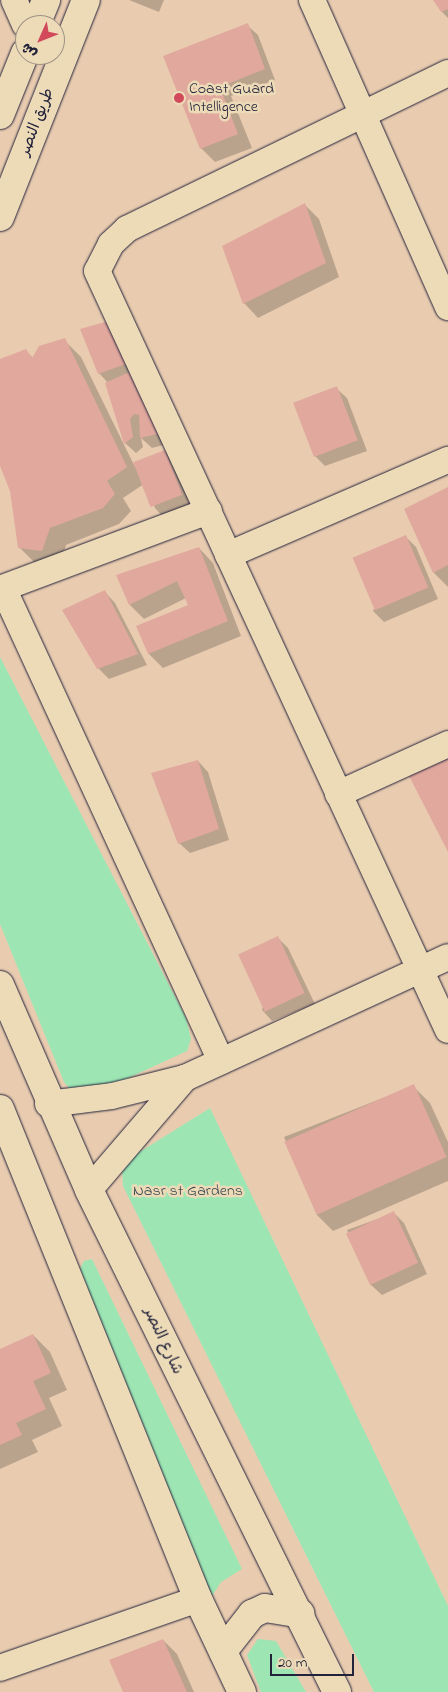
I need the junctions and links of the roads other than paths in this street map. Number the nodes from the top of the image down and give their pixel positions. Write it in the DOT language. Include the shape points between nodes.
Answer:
graph roads {
  1 [pos="14,0"];
  2 [pos="46,0"];
  3 [pos="86,0"];
  4 [pos="312,0"];
  5 [pos="21,15"];
  6 [pos="40,15"];
  7 [pos="20,65"];
  8 [pos="448,73"];
  9 [pos="0,115"];
  10 [pos="365,116"];
  11 [pos="0,217"];
  12 [pos="440,265"];
  13 [pos="448,307"];
  14 [pos="448,460"];
  15 [pos="209,511"];
  16 [pos="228,555"];
  17 [pos="1,588"];
  18 [pos="448,744"];
  19 [pos="338,794"];
  20 [pos="448,957"];
  21 [pos="419,970"];
  22 [pos="0,985"];
  23 [pos="448,1030"];
  24 [pos="221,1061"];
  25 [pos="185,1078"];
  26 [pos="48,1104"];
  27 [pos="0,1110"];
  28 [pos="89,1190"];
  29 [pos="198,1599"];
  30 [pos="301,1614"];
  31 [pos="223,1651"];
  32 [pos="0,1668"];
  33 [pos="242,1692"];
  34 [pos="337,1692"];
  1 -- 5 [label="street"];
  2 -- 6 [label="main road"];
  3 -- 11 [label="main road, طريق النصر"];
  4 -- 10 [label="street"];
  7 -- 9 [label="main road"];
  8 -- 10 [label="street"];
  10 -- 12 [label="street"];
  10 -- 15 [label="street" via="127,229 101,259 97,272 104,290"];
  12 -- 13 [label="street"];
  14 -- 16 [label="street"];
  15 -- 16 [label="street"];
  15 -- 17 [label="street"];
  16 -- 19 [label="street"];
  17 -- 24 [label="street"];
  18 -- 19 [label="street"];
  19 -- 21 [label="street"];
  20 -- 21 [label="street"];
  21 -- 23 [label="street"];
  21 -- 24 [label="street"];
  22 -- 26 [label="main road, شارع النصر"];
  24 -- 25 [label="street"];
  25 -- 26 [label="street" via="112,1096"];
  25 -- 28 [label="street"];
  26 -- 28 [label="main road, شارع النصر"];
  27 -- 29 [label="main road"];
  28 -- 30 [label="main road, شارع النصر" via="215,1451"];
  29 -- 31 [label="main road"];
  29 -- 32 [label="street"];
  30 -- 31 [label="main road" via="258,1611 244,1620"];
  30 -- 34 [label="main road, شارع النصر"];
  31 -- 33 [label="main road"];
}
